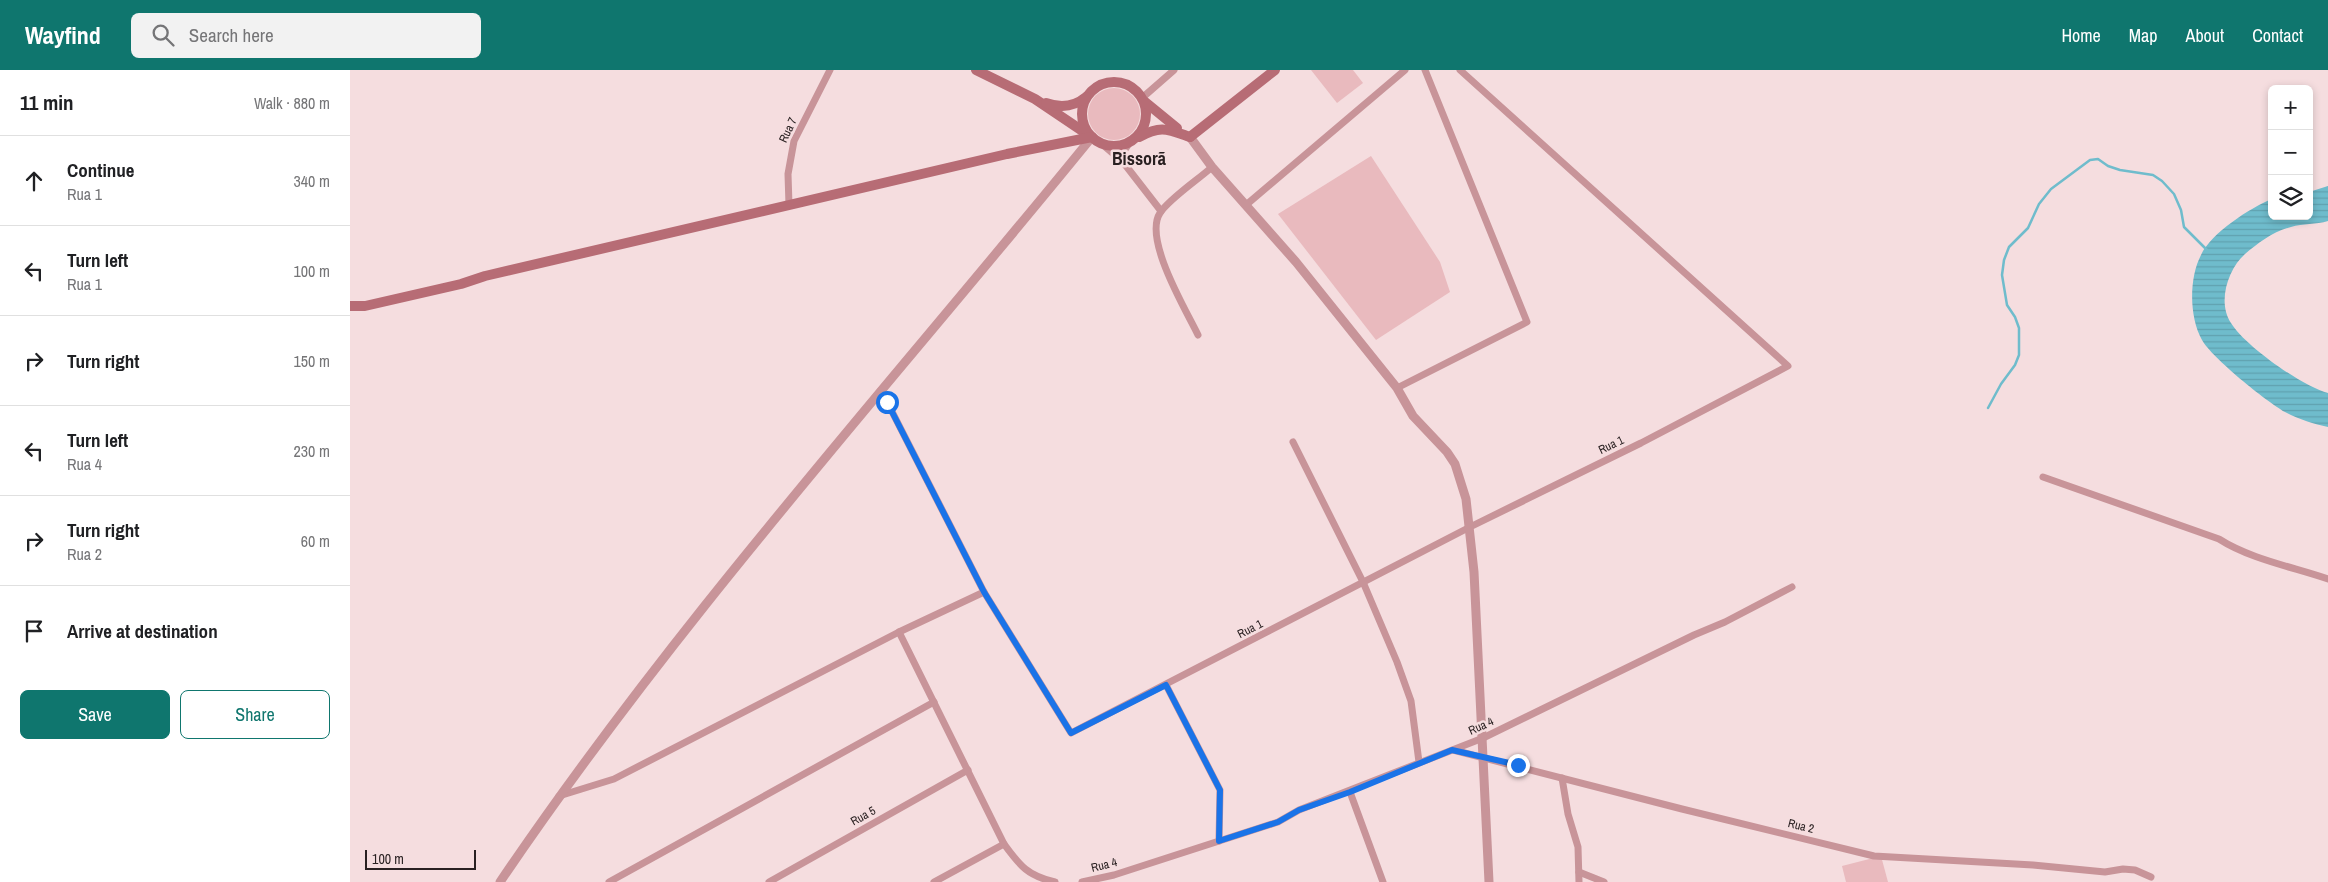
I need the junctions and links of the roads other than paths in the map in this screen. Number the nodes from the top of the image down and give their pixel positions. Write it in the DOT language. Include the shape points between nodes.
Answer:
graph roads {
  1 [pos="830,70"];
  2 [pos="976,70"];
  3 [pos="1174,70"];
  4 [pos="1275,70"];
  5 [pos="1405,70"];
  6 [pos="1425,70"];
  7 [pos="1460,70"];
  8 [pos="1087,96"];
  9 [pos="1035,99"];
  10 [pos="1142,99"];
  11 [pos="1092,137"];
  12 [pos="1190,137"];
  13 [pos="1132,141"];
  14 [pos="1102,144"];
  15 [pos="1123,162"];
  16 [pos="1212,167"];
  17 [pos="1246,205"];
  18 [pos="789,206"];
  19 [pos="1161,211"];
  20 [pos="350,306"];
  21 [pos="1198,335"];
  22 [pos="1397,388"];
  23 [pos="881,390"];
  24 [pos="1293,442"];
  25 [pos="2043,477"];
  26 [pos="1470,527"];
  27 [pos="2328,579"];
  28 [pos="1363,582"];
  29 [pos="1792,587"];
  30 [pos="984,592"];
  31 [pos="899,632"];
  32 [pos="1166,685"];
  33 [pos="934,702"];
  34 [pos="1483,738"];
  35 [pos="1452,750"];
  36 [pos="1484,758"];
  37 [pos="1419,762"];
  38 [pos="968,770"];
  39 [pos="1562,778"];
  40 [pos="1350,792"];
  41 [pos="559,796"];
  42 [pos="1219,841"];
  43 [pos="1004,844"];
  44 [pos="1579,872"];
  45 [pos="2151,877"];
  46 [pos="500,882"];
  47 [pos="609,882"];
  48 [pos="769,882"];
  49 [pos="934,882"];
  50 [pos="1055,882"];
  51 [pos="1082,882"];
  52 [pos="1383,882"];
  53 [pos="1489,882"];
  54 [pos="1579,882"];
  55 [pos="1604,882"];
  1 -- 18 [label="street, Rua 7" via="794,142 788,174"];
  2 -- 9 [label="main road"];
  3 -- 10 [label="street"];
  4 -- 12 [label="main road"];
  5 -- 17 [label="street"];
  6 -- 22 [label="street" via="1528,322"];
  7 -- 26 [label="street, Rua 1" via="1788,366"];
  8 -- 9 [label="main road" via="1077,104 1064,106"];
  8 -- 10 [label="main road" via="1102,84 1116,82 1130,86"];
  8 -- 11 [label="main road" via="1082,107 1082,119"];
  9 -- 11 [label="main road"];
  10 -- 12 [label="main road"];
  10 -- 13 [label="main road" via="1146,120"];
  11 -- 14 [label="main road"];
  11 -- 18 [label="main road"];
  11 -- 23 [label="street"];
  12 -- 13 [label="main road" via="1158,128"];
  12 -- 16 [label="street"];
  13 -- 14 [label="main road" via="1113,146"];
  13 -- 15 [label="street" via="1124,151"];
  14 -- 15 [label="street"];
  15 -- 19 [label="street"];
  16 -- 17 [label="street"];
  16 -- 19 [label="street"];
  17 -- 22 [label="street"];
  18 -- 20 [label="main road" via="365,306"];
  19 -- 21 [label="street" via="1156,225 1160,252"];
  22 -- 26 [label="street" via="1413,416 1455,464 1464,490"];
  23 -- 30 [label="street, Rua 1"];
  23 -- 41 [label="street" via="777,514 639,688"];
  24 -- 28 [label="street"];
  25 -- 27 [label="street"];
  26 -- 28 [label="street, Rua 1"];
  26 -- 34 [label="street"];
  28 -- 32 [label="street, Rua 1"];
  28 -- 37 [label="street" via="1411,701"];
  29 -- 34 [label="street, Rua 4"];
  30 -- 31 [label="street"];
  30 -- 32 [label="street, Rua 1" via="1071,733"];
  31 -- 33 [label="street"];
  31 -- 41 [label="street" via="614,779"];
  32 -- 42 [label="street" via="1220,790"];
  33 -- 38 [label="street"];
  33 -- 47 [label="street"];
  34 -- 35 [label="street, Rua 4"];
  34 -- 36 [label="street"];
  35 -- 36 [label="street, Rua 2"];
  35 -- 37 [label="street, Rua 4"];
  36 -- 39 [label="street, Rua 2"];
  36 -- 53 [label="street"];
  37 -- 40 [label="street, Rua 4"];
  38 -- 43 [label="street"];
  38 -- 48 [label="street, Rua 5"];
  39 -- 44 [label="street" via="1578,847"];
  39 -- 45 [label="street, Rua 2" via="1874,856 2105,872 2123,869"];
  40 -- 42 [label="street, Rua 4" via="1299,810 1278,822"];
  40 -- 52 [label="street"];
  41 -- 46 [label="street"];
  42 -- 51 [label="street, Rua 4"];
  43 -- 49 [label="street"];
  43 -- 50 [label="street" via="1020,866 1037,878"];
  44 -- 54 [label="street"];
  44 -- 55 [label="street"];
}
